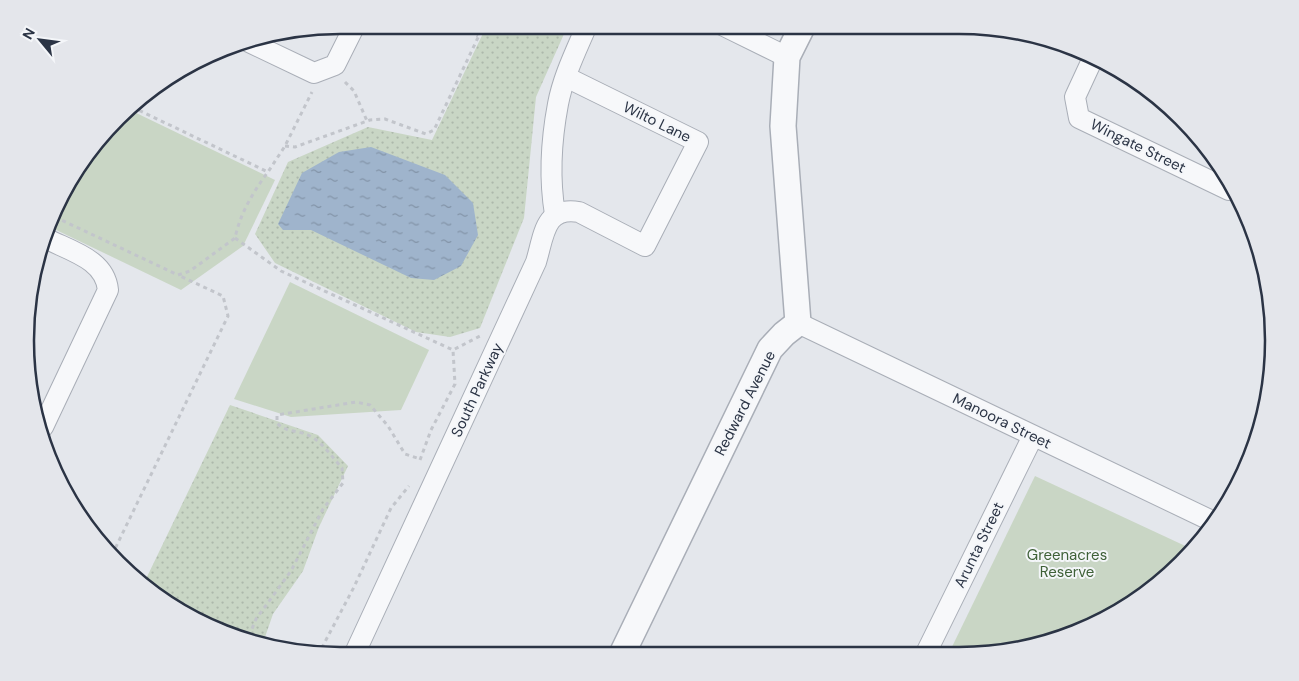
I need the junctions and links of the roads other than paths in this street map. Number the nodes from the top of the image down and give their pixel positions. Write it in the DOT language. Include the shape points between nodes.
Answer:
graph roads {
  1 [pos="351,34"];
  2 [pos="583,34"];
  3 [pos="740,34"];
  4 [pos="798,34"];
  5 [pos="257,45"];
  6 [pos="787,57"];
  7 [pos="1090,63"];
  8 [pos="566,77"];
  9 [pos="1224,188"];
  10 [pos="555,214"];
  11 [pos="50,241"];
  12 [pos="798,324"];
  13 [pos="45,423"];
  14 [pos="1033,436"];
  15 [pos="1208,519"];
  16 [pos="358,647"];
  17 [pos="625,647"];
  18 [pos="929,647"];
  1 -- 5 [label="street" via="336,65 314,73"];
  2 -- 8 [label="street"];
  3 -- 6 [label="street"];
  4 -- 6 [label="street"];
  6 -- 12 [label="street" via="783,126"];
  7 -- 9 [label="street, Wingate Street" via="1075,96 1079,118"];
  8 -- 10 [label="street" via="558,104 550,183"];
  8 -- 10 [label="street, Wilto Lane" via="698,142 645,246 579,212 568,210"];
  10 -- 16 [label="street, South Parkway" via="545,227 536,262"];
  11 -- 13 [label="street" via="95,263 104,274 108,290"];
  12 -- 14 [label="street, Manoora Street"];
  12 -- 17 [label="street, Redward Avenue" via="770,349"];
  14 -- 15 [label="street, Manoora Street"];
  14 -- 18 [label="street, Arunta Street"];
}
